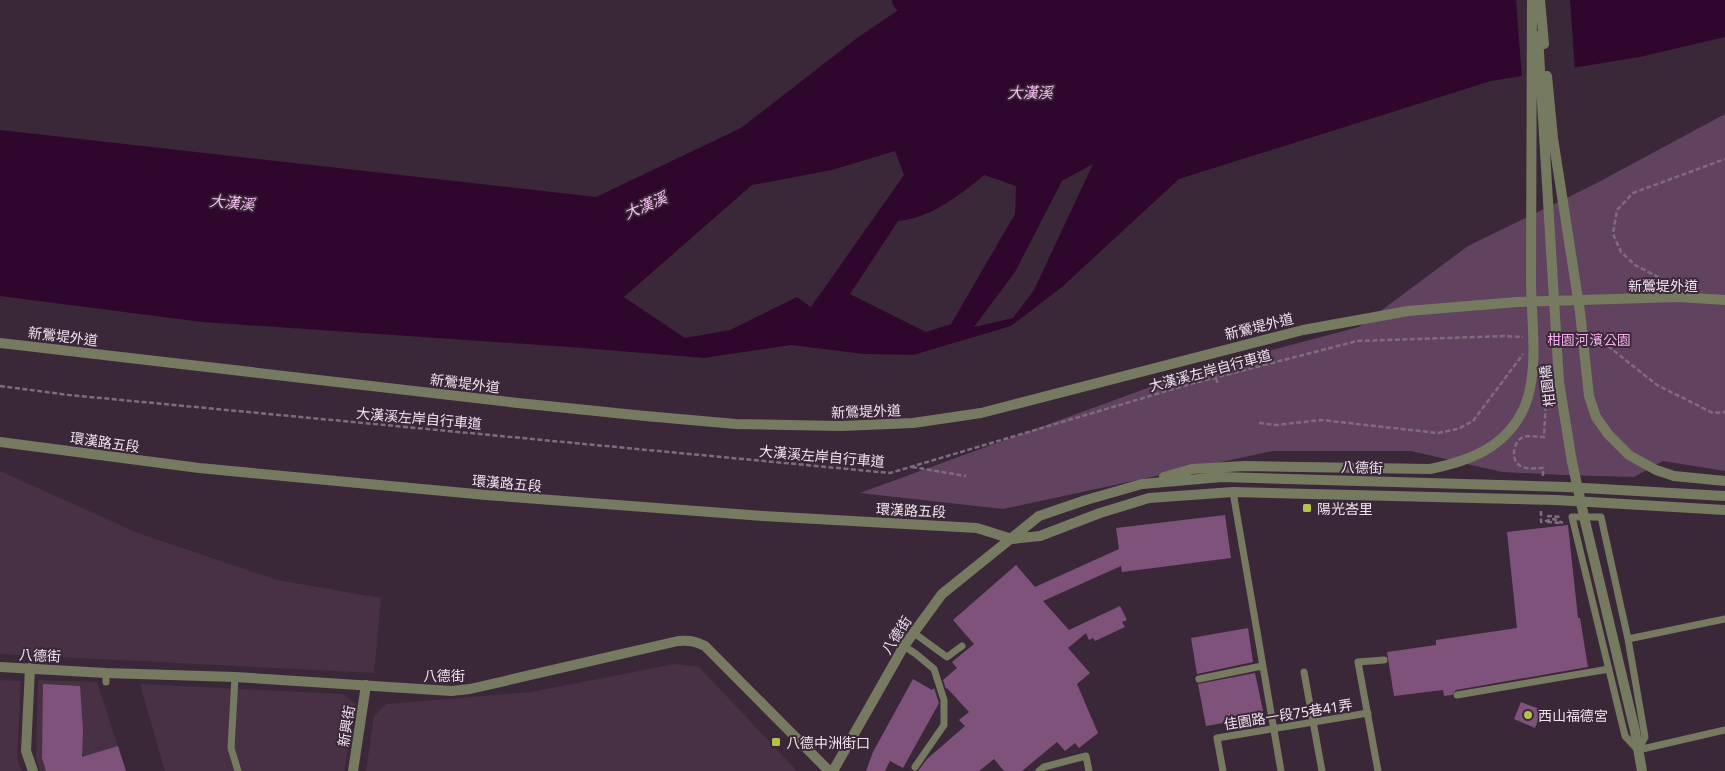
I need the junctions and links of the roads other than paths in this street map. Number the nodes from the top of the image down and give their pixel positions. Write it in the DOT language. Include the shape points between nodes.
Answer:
graph roads {
  1 [pos="1532,0"];
  2 [pos="1538,0"];
  3 [pos="1725,300"];
  4 [pos="0,343"];
  5 [pos="0,442"];
  6 [pos="1725,481"];
  7 [pos="1142,484"];
  8 [pos="1233,492"];
  9 [pos="1725,496"];
  10 [pos="1725,510"];
  11 [pos="1012,539"];
  12 [pos="1725,618"];
  13 [pos="914,632"];
  14 [pos="1628,639"];
  15 [pos="904,646"];
  16 [pos="962,646"];
  17 [pos="1384,660"];
  18 [pos="1262,666"];
  19 [pos="0,667"];
  20 [pos="30,668"];
  21 [pos="1610,669"];
  22 [pos="1304,672"];
  23 [pos="235,677"];
  24 [pos="1198,679"];
  25 [pos="366,685"];
  26 [pos="1457,694"];
  27 [pos="1368,714"];
  28 [pos="1313,722"];
  29 [pos="1273,729"];
  30 [pos="1725,730"];
  31 [pos="1638,750"];
  32 [pos="914,767"];
  33 [pos="33,771"];
  34 [pos="238,771"];
  35 [pos="353,771"];
  36 [pos="831,771"];
  37 [pos="1039,771"];
  38 [pos="1089,771"];
  39 [pos="1223,771"];
  40 [pos="1281,771"];
  41 [pos="1322,771"];
  42 [pos="1378,771"];
  43 [pos="1642,771"];
  1 -- 7 [label="street" via="1533,364 1525,406 1515,424 1486,450 1458,464 1430,469 1245,466 1192,469"];
  2 -- 6 [label="street" via="1553,138 1590,396 1596,417 1630,455 1656,470 1674,476"];
  2 -- 31 [label="street, 柑園橋" via="1559,382 1572,462"];
  3 -- 4 [label="street, 新鶯堤外道" via="1679,297 1408,311 1303,330 981,413 913,423 841,426 736,424 557,407"];
  5 -- 11 [label="street, 環漢路五段" via="198,468 486,495 977,528"];
  7 -- 9 [label="street, 八德街" via="1222,477 1566,487"];
  7 -- 11 [label="street, 八德街" via="1039,516"];
  8 -- 10 [label="street, 八德街" via="1556,500"];
  8 -- 11 [label="street, 八德街" via="1149,498 1040,536"];
  8 -- 18 [label="lane"];
  11 -- 13 [label="street, 八德街" via="942,594"];
  12 -- 14 [label="lane"];
  13 -- 15 [label="street, 八德街"];
  13 -- 16 [label="lane" via="947,657"];
  14 -- 21 [label="lane" via="1601,517 1572,517"];
  14 -- 31 [label="lane" via="1645,737"];
  15 -- 32 [label="lane" via="934,669 944,700 944,725"];
  15 -- 36 [label="street, 八德街"];
  17 -- 27 [label="lane" via="1358,662"];
  18 -- 24 [label="lane"];
  18 -- 29 [label="lane"];
  19 -- 20 [label="street, 八德街"];
  20 -- 23 [label="street, 八德街" via="106,678"];
  20 -- 33 [label="street" via="26,751"];
  21 -- 26 [label="lane"];
  21 -- 31 [label="lane" via="1625,736"];
  22 -- 28 [label="lane"];
  23 -- 25 [label="street, 八德街"];
  23 -- 34 [label="lane" via="231,748"];
  25 -- 35 [label="street, 新興街"];
  25 -- 36 [label="street, 八德街" via="451,691 470,689 688,640 705,646"];
  27 -- 28 [label="lane, 佳園路一段75巷41弄"];
  27 -- 42 [label="lane"];
  28 -- 29 [label="lane, 佳園路一段75巷41弄"];
  28 -- 41 [label="lane"];
  29 -- 39 [label="lane, 佳園路一段75巷41弄" via="1217,738"];
  29 -- 40 [label="lane"];
  30 -- 31 [label="lane"];
  31 -- 43 [label="street, 柑園橋"];
  37 -- 38 [label="lane" via="1086,756"];
}
